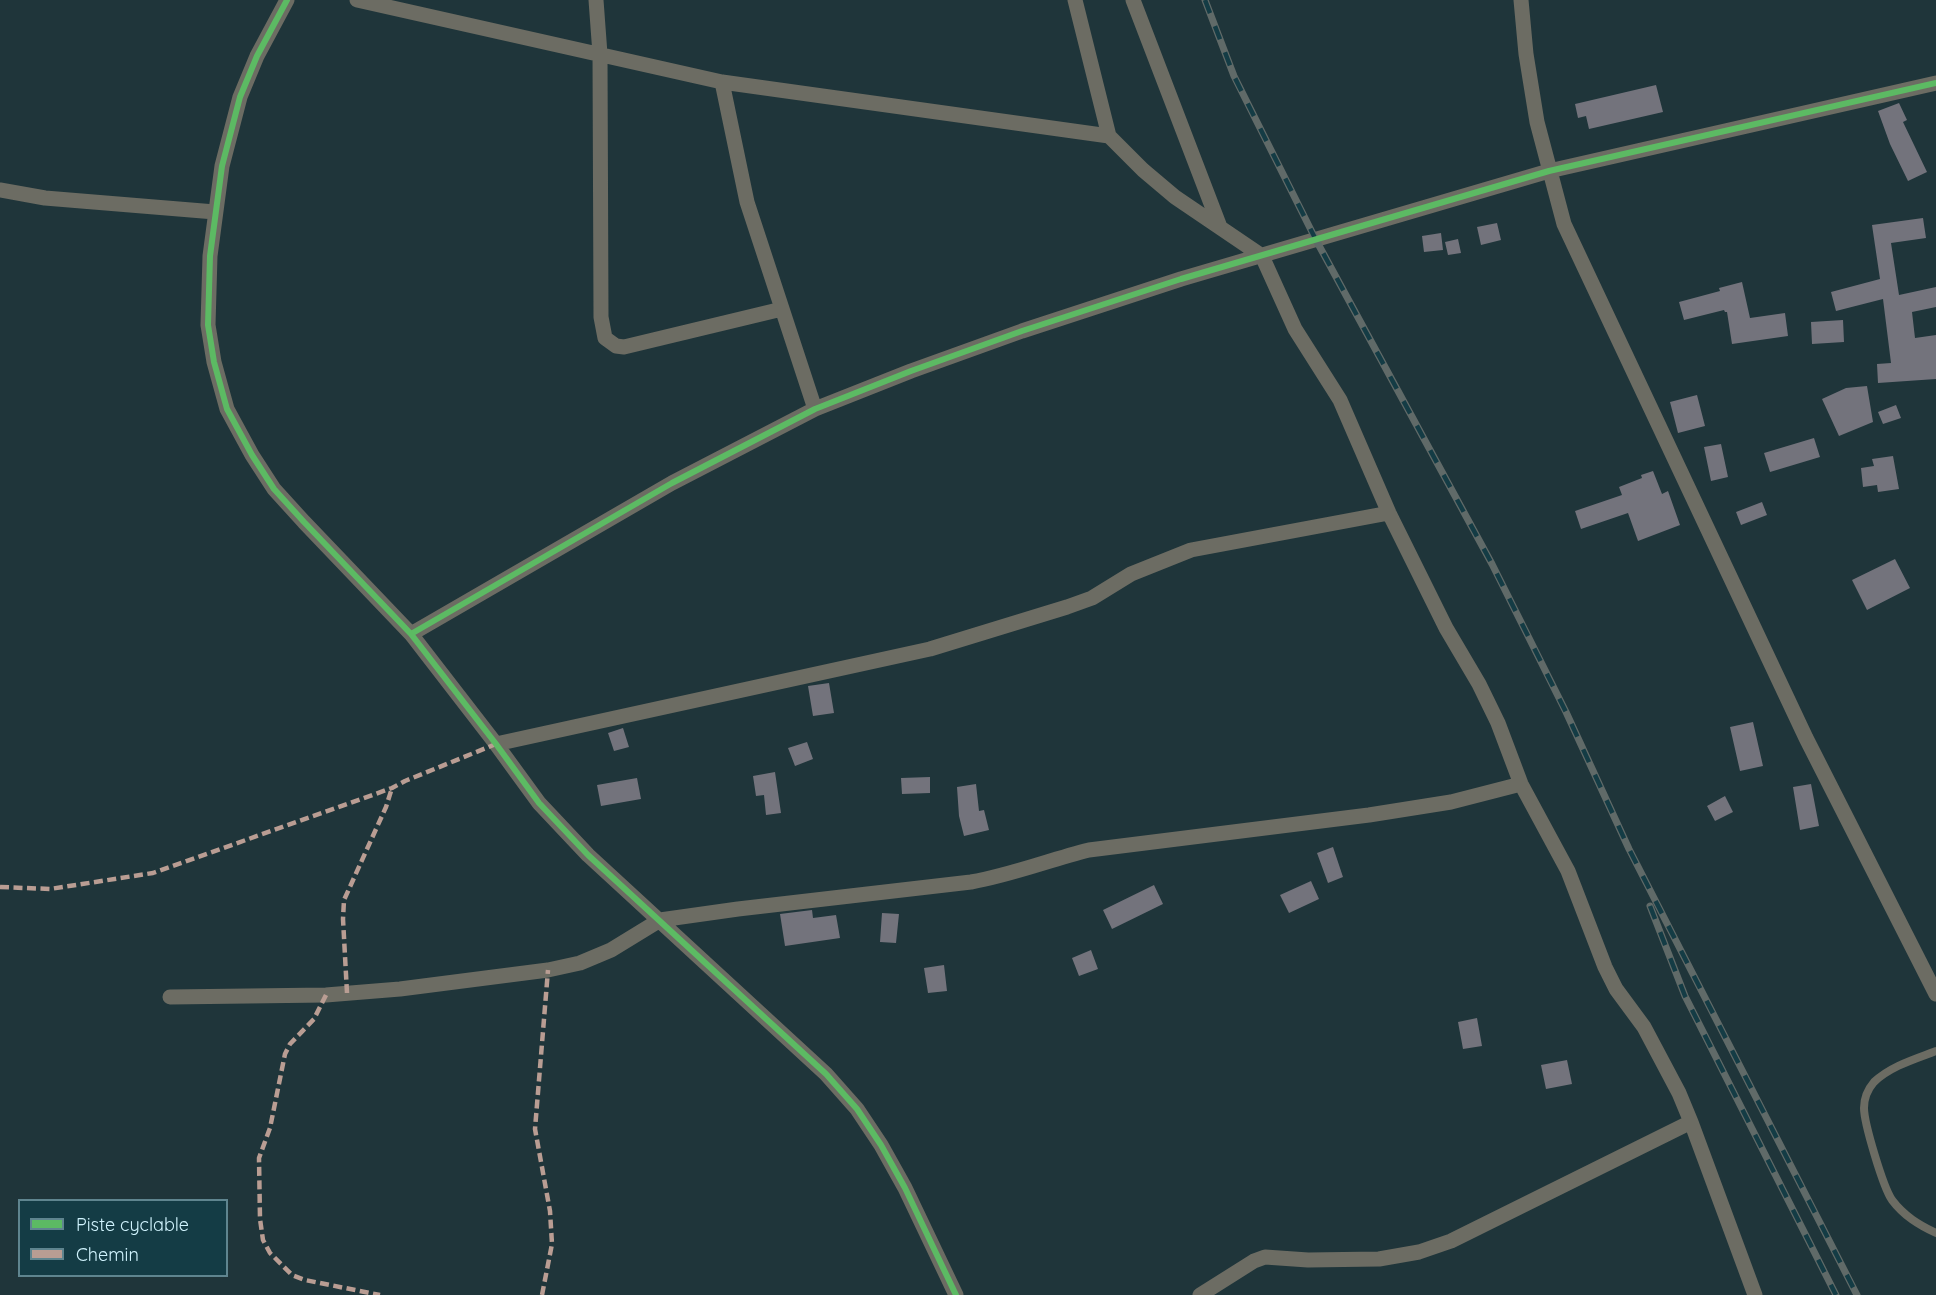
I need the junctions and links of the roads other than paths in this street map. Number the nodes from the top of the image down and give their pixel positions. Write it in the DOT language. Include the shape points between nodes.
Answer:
graph roads {
  1 [pos="287,0"];
  2 [pos="357,0"];
  3 [pos="596,0"];
  4 [pos="1075,0"];
  5 [pos="1133,0"];
  6 [pos="1521,0"];
  7 [pos="600,54"];
  8 [pos="722,82"];
  9 [pos="1936,83"];
  10 [pos="1109,136"];
  11 [pos="1549,171"];
  12 [pos="0,190"];
  13 [pos="215,212"];
  14 [pos="1220,227"];
  15 [pos="1262,256"];
  16 [pos="782,309"];
  17 [pos="816,410"];
  18 [pos="1389,513"];
  19 [pos="411,634"];
  20 [pos="496,744"];
  21 [pos="1521,784"];
  22 [pos="660,920"];
  23 [pos="1936,994"];
  24 [pos="170,997"];
  25 [pos="1936,1051"];
  26 [pos="1691,1122"];
  27 [pos="1936,1233"];
  28 [pos="957,1295"];
  29 [pos="1200,1295"];
  30 [pos="1755,1295"];
  1 -- 13 [label="street" via="240,97"];
  2 -- 7 [label="street"];
  3 -- 7 [label="street"];
  4 -- 10 [label="street"];
  5 -- 14 [label="street"];
  6 -- 11 [label="street" via="1531,86"];
  7 -- 8 [label="street"];
  7 -- 16 [label="street" via="601,317 605,338 624,347"];
  8 -- 10 [label="street"];
  8 -- 16 [label="street" via="747,201"];
  9 -- 11 [label="street"];
  10 -- 14 [label="street" via="1175,197"];
  11 -- 15 [label="street"];
  11 -- 23 [label="street" via="1564,224 1811,748"];
  12 -- 13 [label="street" via="45,198"];
  13 -- 19 [label="street" via="208,325 228,409 274,489"];
  14 -- 15 [label="street"];
  15 -- 17 [label="street" via="1022,331"];
  15 -- 18 [label="street" via="1296,329 1340,400"];
  16 -- 17 [label="street"];
  17 -- 19 [label="street" via="672,483"];
  18 -- 20 [label="street" via="1191,550 1131,574 1084,601 930,650"];
  18 -- 21 [label="street" via="1484,694"];
  19 -- 20 [label="street"];
  20 -- 22 [label="street" via="539,803 588,855"];
  21 -- 22 [label="street" via="1451,802 1369,815 1089,850 1006,876 971,882"];
  21 -- 26 [label="street" via="1568,871 1605,967 1644,1027"];
  22 -- 24 [label="street" via="611,950 580,963 548,970 326,996"];
  22 -- 28 [label="street" via="826,1074 857,1109 905,1188"];
  25 -- 27 [label="lane" via="1895,1067 1874,1083 1865,1096 1864,1110 1880,1173 1892,1200 1914,1222"];
  26 -- 29 [label="street" via="1451,1241 1378,1259 1265,1257"];
  26 -- 30 [label="street"];
}
